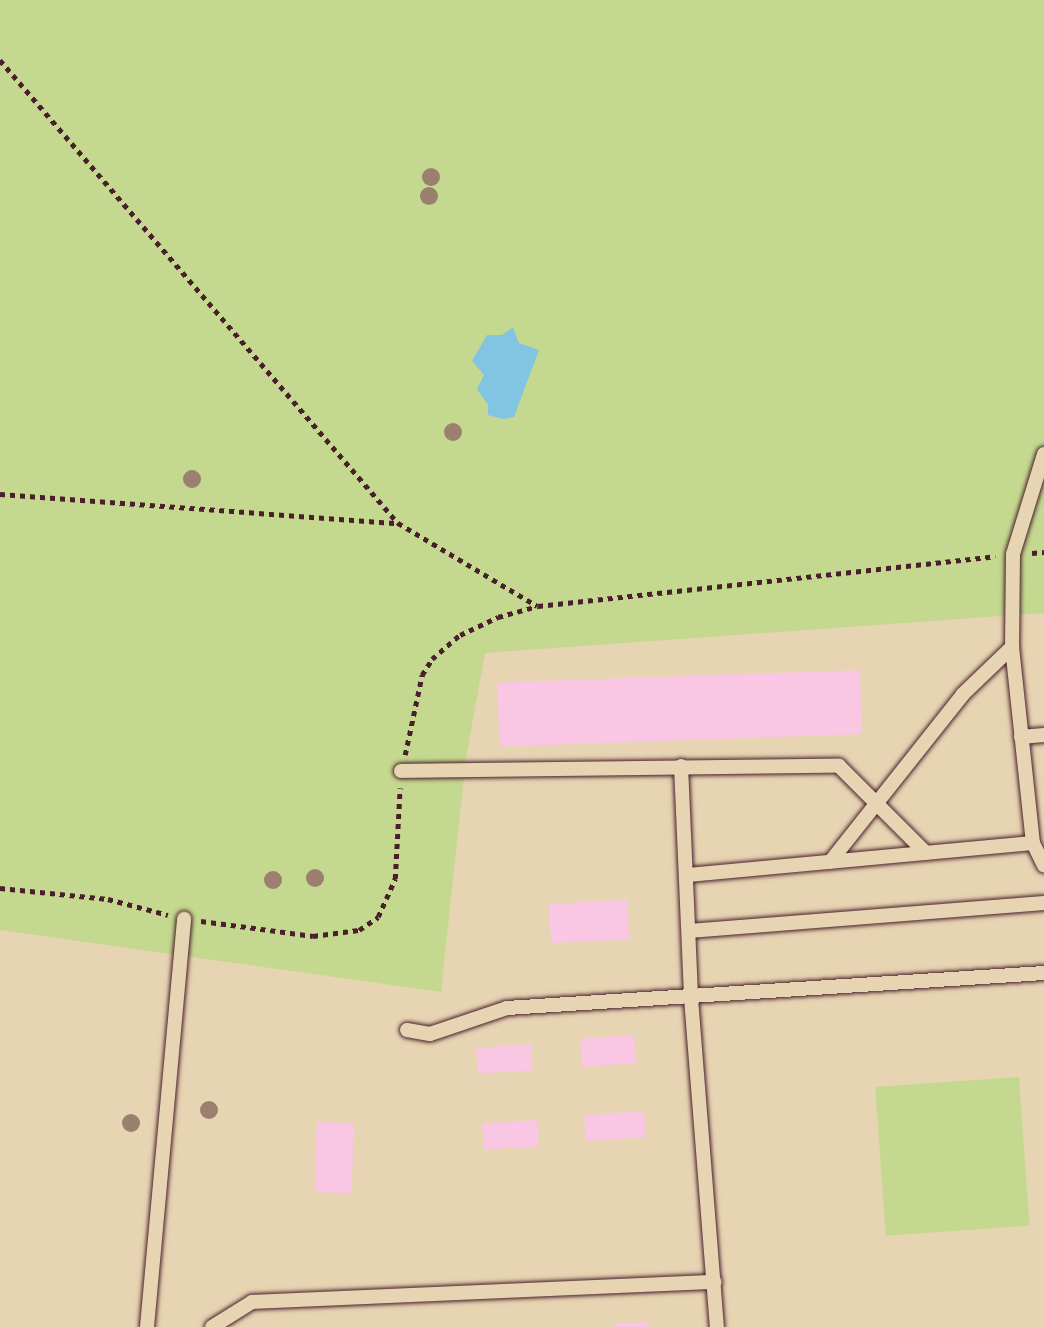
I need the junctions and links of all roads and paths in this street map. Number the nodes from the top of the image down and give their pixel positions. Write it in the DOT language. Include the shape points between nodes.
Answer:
graph roads {
  1 [pos="0,60"];
  2 [pos="1044,454"];
  3 [pos="0,494"];
  4 [pos="398,523"];
  5 [pos="1044,552"];
  6 [pos="1013,554"];
  7 [pos="538,607"];
  8 [pos="1012,647"];
  9 [pos="1044,735"];
  10 [pos="1021,737"];
  11 [pos="681,766"];
  12 [pos="401,771"];
  13 [pos="876,803"];
  14 [pos="1036,833"];
  15 [pos="926,853"];
  16 [pos="830,862"];
  17 [pos="1044,866"];
  18 [pos="688,875"];
  19 [pos="0,888"];
  20 [pos="1044,903"];
  21 [pos="184,919"];
  22 [pos="689,931"];
  23 [pos="1044,973"];
  24 [pos="691,998"];
  25 [pos="407,1030"];
  26 [pos="715,1282"];
  27 [pos="147,1327"];
  28 [pos="212,1327"];
  29 [pos="717,1327"];
  1 -- 4 [label="path"];
  2 -- 6 [label="lane"];
  3 -- 4 [label="path"];
  4 -- 7 [label="path"];
  5 -- 6 [label="path"];
  6 -- 7 [label="path"];
  6 -- 8 [label="lane"];
  7 -- 12 [label="path" via="498,617 460,635 432,659 422,675"];
  8 -- 10 [label="lane"];
  8 -- 13 [label="lane" via="963,694"];
  9 -- 10 [label="lane"];
  10 -- 14 [label="lane"];
  11 -- 12 [label="lane"];
  11 -- 13 [label="lane" via="839,766"];
  11 -- 18 [label="lane"];
  12 -- 21 [label="path" via="395,879 377,917 359,930 313,936"];
  13 -- 15 [label="lane"];
  13 -- 16 [label="lane"];
  14 -- 15 [label="lane"];
  14 -- 17 [label="lane"];
  15 -- 16 [label="lane"];
  16 -- 18 [label="lane"];
  18 -- 22 [label="lane"];
  19 -- 21 [label="path" via="108,900"];
  20 -- 22 [label="lane"];
  21 -- 27 [label="lane"];
  22 -- 24 [label="lane"];
  23 -- 24 [label="lane"];
  24 -- 25 [label="lane" via="507,1008 430,1034"];
  24 -- 26 [label="lane"];
  26 -- 28 [label="lane" via="252,1302"];
  26 -- 29 [label="lane"];
}
